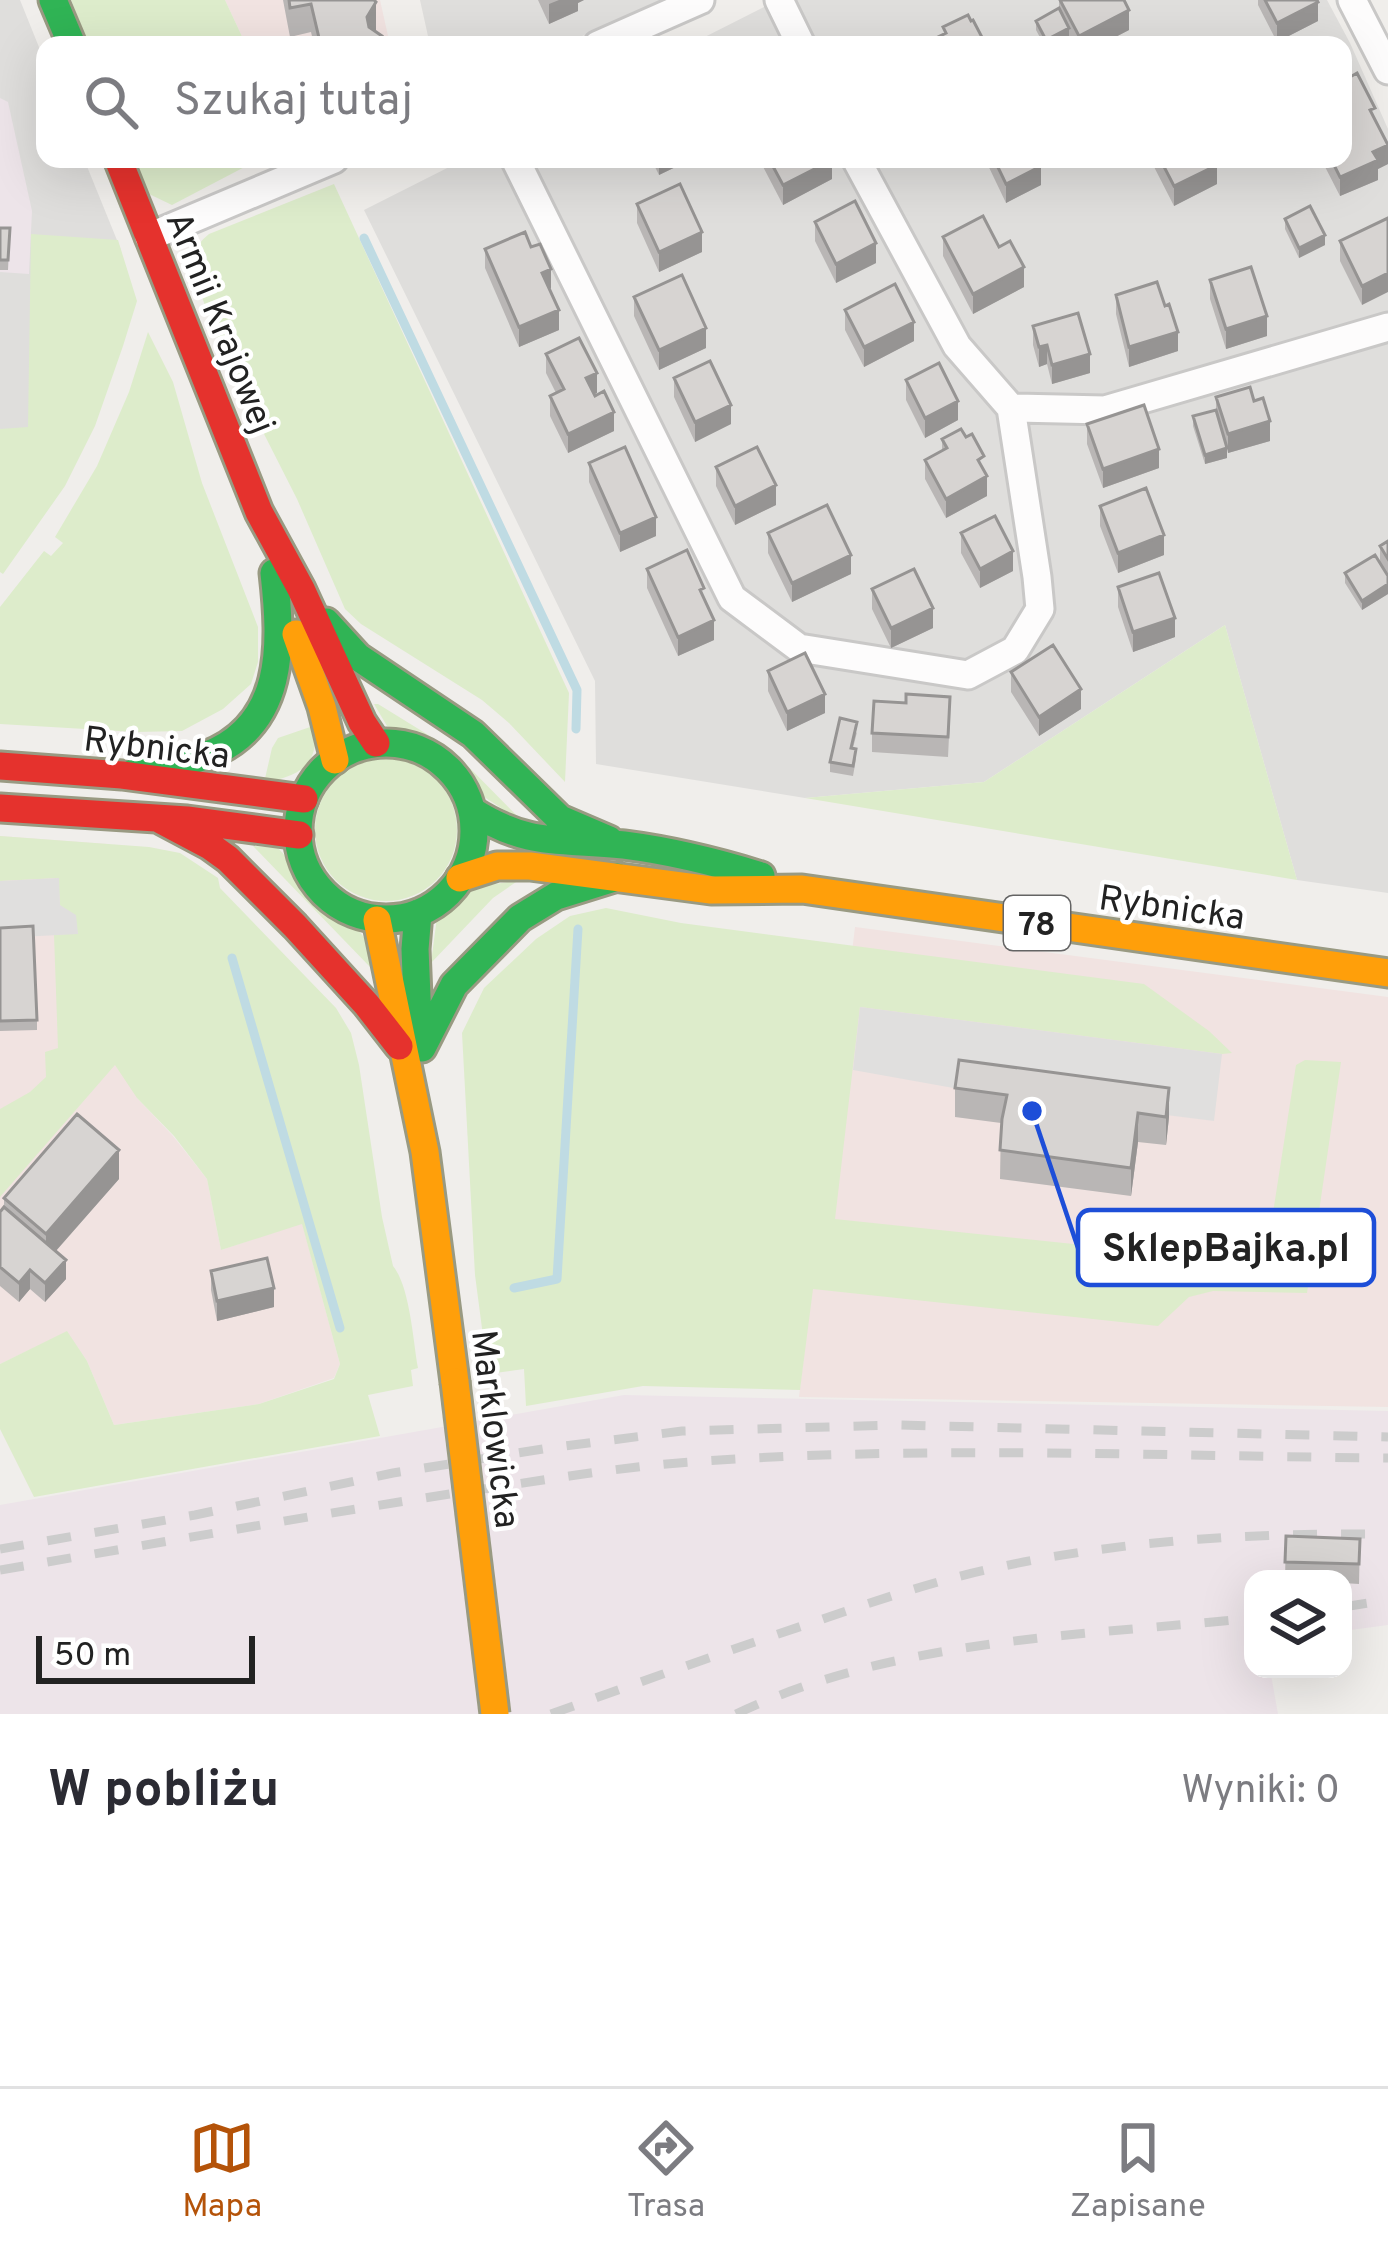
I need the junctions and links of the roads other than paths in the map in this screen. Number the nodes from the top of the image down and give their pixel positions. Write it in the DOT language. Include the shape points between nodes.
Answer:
graph roads {
  1 [pos="52,0"];
  2 [pos="700,0"];
  3 [pos="779,0"];
  4 [pos="1352,0"];
  5 [pos="67,36"];
  6 [pos="618,36"];
  7 [pos="797,36"];
  8 [pos="1388,70"];
  9 [pos="122,168"];
  10 [pos="313,168"];
  11 [pos="519,168"];
  12 [pos="861,168"];
  13 [pos="149,237"];
  14 [pos="1388,327"];
  15 [pos="1011,408"];
  16 [pos="260,512"];
  17 [pos="274,573"];
  18 [pos="301,589"];
  19 [pos="376,743"];
  20 [pos="335,760"];
  21 [pos="0,766"];
  22 [pos="122,775"];
  23 [pos="304,799"];
  24 [pos="0,808"];
  25 [pos="472,811"];
  26 [pos="156,818"];
  27 [pos="298,835"];
  28 [pos="620,845"];
  29 [pos="616,877"];
  30 [pos="460,878"];
  31 [pos="802,890"];
  32 [pos="418,913"];
  33 [pos="377,920"];
  34 [pos="1388,973"];
  35 [pos="412,1049"];
  36 [pos="496,1714"];
  1 -- 5 [label="main road"];
  2 -- 6 [label="street"];
  3 -- 7 [label="street"];
  4 -- 8 [label="street"];
  9 -- 13 [label="main road, Armii Krajowej"];
  10 -- 13 [label="street"];
  11 -- 15 [label="street" via="732,598 799,648 968,675 1015,650 1040,609"];
  12 -- 15 [label="street" via="957,346"];
  13 -- 16 [label="main road, Armii Krajowej"];
  14 -- 15 [label="street" via="1105,410"];
  16 -- 17 [label="main road, Armii Krajowej"];
  16 -- 18 [label="main road, Armii Krajowej"];
  17 -- 20 [label="main road, Armii Krajowej"];
  17 -- 22 [label="main road" via="279,662 260,712 218,750"];
  18 -- 19 [label="main road, Armii Krajowej"];
  18 -- 28 [label="main road" via="358,657 473,734 560,819"];
  19 -- 20 [label="main road"];
  19 -- 25 [label="main road" via="438,760"];
  20 -- 23 [label="main road"];
  21 -- 22 [label="main road, Rybnicka"];
  22 -- 23 [label="main road, Rybnicka"];
  23 -- 27 [label="main road"];
  24 -- 26 [label="main road, Rybnicka"];
  25 -- 28 [label="main road, Rybnicka / 78" via="535,839"];
  25 -- 30 [label="main road" via="474,841"];
  26 -- 27 [label="main road, Rybnicka"];
  26 -- 35 [label="main road" via="228,859"];
  27 -- 33 [label="main road" via="325,894"];
  28 -- 31 [label="main road, Rybnicka / 78" via="713,860"];
  29 -- 30 [label="main road, Rybnicka / 78" via="497,866"];
  29 -- 31 [label="main road, Rybnicka / 78" via="711,890"];
  29 -- 35 [label="main road" via="556,896 520,919 454,985"];
  30 -- 32 [label="main road, 78"];
  31 -- 34 [label="main road, Rybnicka / 78"];
  32 -- 33 [label="main road"];
  32 -- 35 [label="main road, Marklowicka"];
  33 -- 35 [label="main road, Marklowicka"];
  35 -- 36 [label="main road, Marklowicka, bridge"];
}
